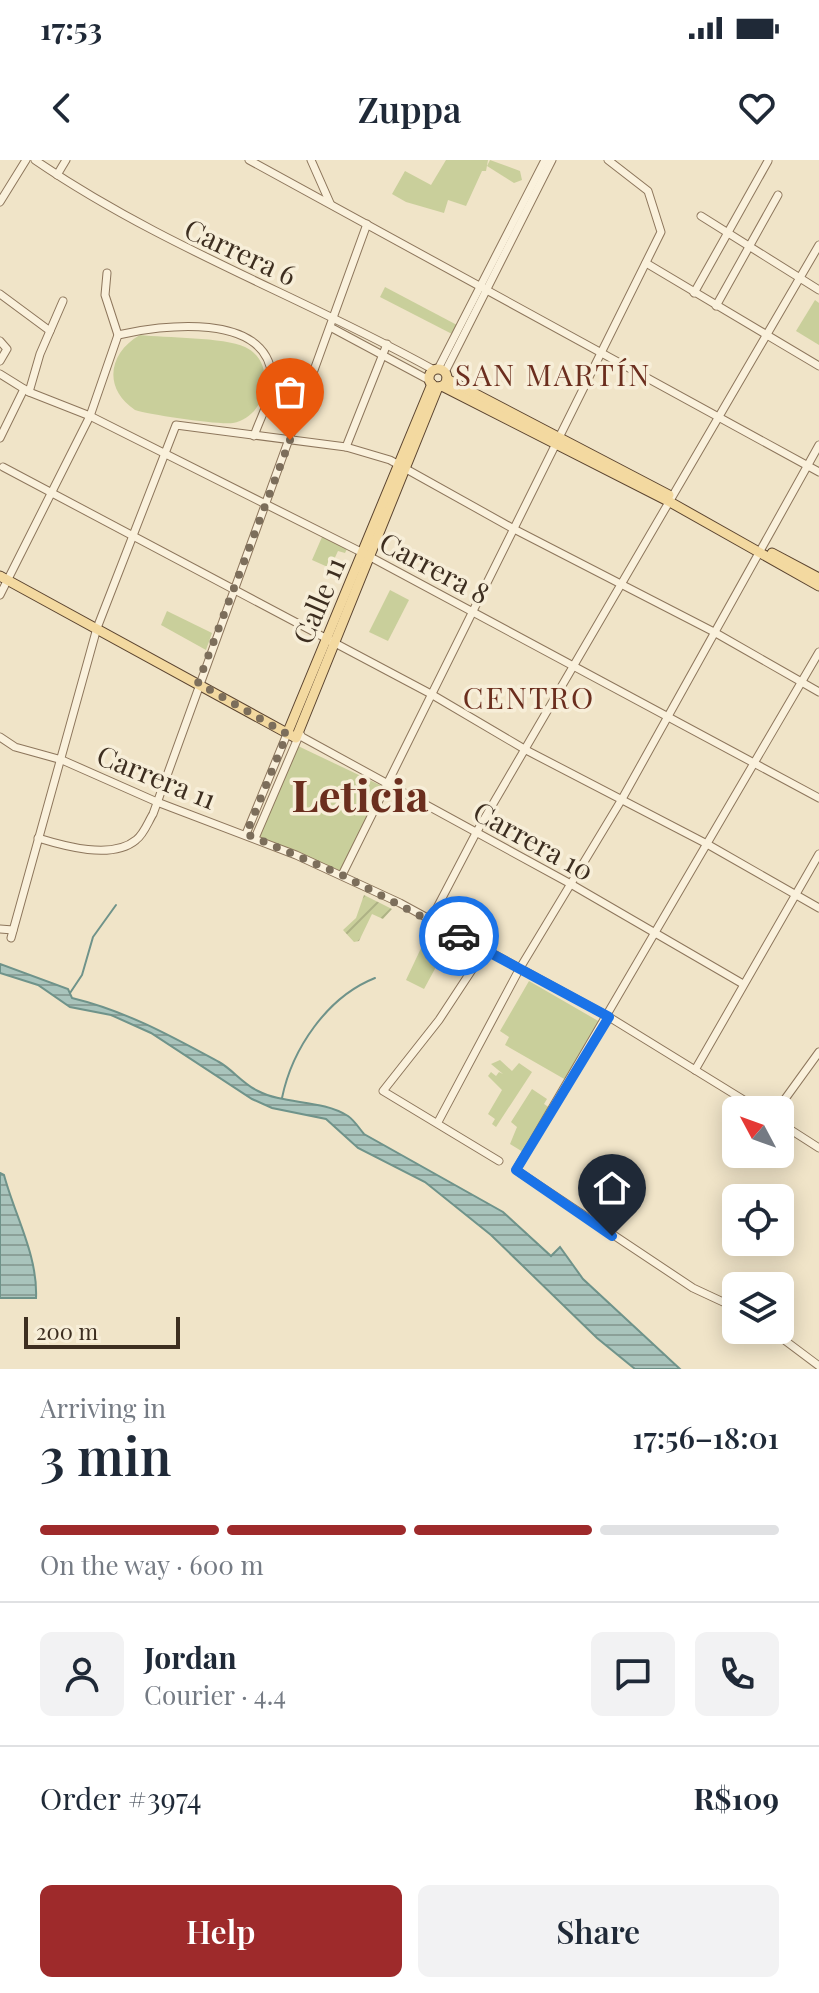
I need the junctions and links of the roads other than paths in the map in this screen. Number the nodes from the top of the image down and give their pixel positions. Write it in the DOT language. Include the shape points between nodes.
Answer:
graph roads {
  1 [pos="26,160"];
  2 [pos="35,160"];
  3 [pos="66,160"];
  4 [pos="249,160"];
  5 [pos="311,160"];
  6 [pos="545,160"];
  7 [pos="552,160"];
  8 [pos="608,160"];
  9 [pos="768,161"];
  10 [pos="57,175"];
  11 [pos="778,195"];
  12 [pos="0,202"];
  13 [pos="331,205"];
  14 [pos="701,216"];
  15 [pos="367,224"];
  16 [pos="514,228"];
  17 [pos="728,232"];
  18 [pos="751,244"];
  19 [pos="819,245"];
  20 [pos="646,263"];
  21 [pos="107,273"];
  22 [pos="801,277"];
  23 [pos="484,287"];
  24 [pos="819,290"];
  25 [pos="694,293"];
  26 [pos="0,294"];
  27 [pos="63,301"];
  28 [pos="716,306"];
  29 [pos="336,317"];
  30 [pos="332,328"];
  31 [pos="50,331"];
  32 [pos="118,335"];
  33 [pos="766,335"];
  34 [pos="0,341"];
  35 [pos="387,344"];
  36 [pos="599,352"];
  37 [pos="382,356"];
  38 [pos="0,361"];
  39 [pos="819,366"];
  40 [pos="0,374"];
  41 [pos="438,379"];
  42 [pos="26,390"];
  43 [pos="90,416"];
  44 [pos="719,417"];
  45 [pos="254,436"];
  46 [pos="0,438"];
  47 [pos="556,439"];
  48 [pos="290,440"];
  49 [pos="819,445"];
  50 [pos="346,447"];
  51 [pos="164,453"];
  52 [pos="402,466"];
  53 [pos="3,467"];
  54 [pos="809,467"];
  55 [pos="819,472"];
  56 [pos="52,493"];
  57 [pos="671,499"];
  58 [pos="265,504"];
  59 [pos="512,528"];
  60 [pos="132,536"];
  61 [pos="760,550"];
  62 [pos="366,555"];
  63 [pos="0,569"];
  64 [pos="6,577"];
  65 [pos="819,578"];
  66 [pos="624,583"];
  67 [pos="819,586"];
  68 [pos="234,591"];
  69 [pos="0,595"];
  70 [pos="471,611"];
  71 [pos="98,626"];
  72 [pos="714,632"];
  73 [pos="325,638"];
  74 [pos="336,644"];
  75 [pos="819,652"];
  76 [pos="574,667"];
  77 [pos="199,681"];
  78 [pos="801,682"];
  79 [pos="819,692"];
  80 [pos="431,694"];
  81 [pos="667,717"];
  82 [pos="295,734"];
  83 [pos="0,737"];
  84 [pos="526,750"];
  85 [pos="62,760"];
  86 [pos="754,764"];
  87 [pos="386,786"];
  88 [pos="819,798"];
  89 [pos="623,800"];
  90 [pos="157,802"];
  91 [pos="476,833"];
  92 [pos="250,836"];
  93 [pos="38,838"];
  94 [pos="707,844"];
  95 [pos="819,854"];
  96 [pos="342,875"];
  97 [pos="570,884"];
  98 [pos="797,895"];
  99 [pos="819,908"];
  100 [pos="430,921"];
  101 [pos="0,929"];
  102 [pos="655,935"];
  103 [pos="485,950"];
  104 [pos="521,969"];
  105 [pos="743,984"];
  106 [pos="609,1017"];
  107 [pos="819,1052"];
  108 [pos="695,1070"];
  109 [pos="737,1096"];
  110 [pos="787,1096"];
  111 [pos="438,1122"];
  112 [pos="794,1132"];
  113 [pos="819,1148"];
  114 [pos="499,1161"];
  115 [pos="722,1301"];
  116 [pos="790,1344"];
  117 [pos="819,1366"];
  1 -- 12 [label="street"];
  2 -- 10 [label="street, Carrera 6"];
  3 -- 10 [label="street"];
  4 -- 13 [label="street"];
  5 -- 13 [label="street"];
  6 -- 16 [label="street, Calle 11"];
  7 -- 16 [label="street, Calle 11"];
  8 -- 20 [label="street" via="648,191 657,212 661,232"];
  9 -- 17 [label="street"];
  10 -- 29 [label="street, Carrera 6" via="217,266"];
  11 -- 18 [label="street"];
  13 -- 15 [label="street"];
  14 -- 17 [label="street"];
  15 -- 23 [label="street"];
  15 -- 29 [label="street"];
  16 -- 23 [label="street, Calle 11"];
  17 -- 18 [label="street"];
  17 -- 25 [label="street"];
  18 -- 22 [label="street"];
  18 -- 28 [label="street"];
  19 -- 22 [label="street"];
  20 -- 25 [label="street"];
  20 -- 36 [label="street"];
  21 -- 32 [label="street" via="105,295"];
  22 -- 24 [label="street"];
  22 -- 33 [label="street"];
  23 -- 36 [label="street"];
  23 -- 41 [label="street, Calle 11"];
  25 -- 28 [label="street"];
  26 -- 31 [label="street"];
  27 -- 31 [label="street"];
  28 -- 33 [label="street"];
  29 -- 30 [label="street"];
  29 -- 35 [label="street, Carrera 6"];
  30 -- 37 [label="street, Carrera 6"];
  30 -- 48 [label="street"];
  31 -- 42 [label="street"];
  32 -- 43 [label="street"];
  32 -- 45 [label="street" via="203,326 240,335 272,373"];
  33 -- 39 [label="street"];
  33 -- 44 [label="street"];
  34 -- 38 [label="street" via="7,349"];
  35 -- 37 [label="street"];
  35 -- 41 [label="street, Carrera 6"];
  36 -- 44 [label="street"];
  36 -- 47 [label="street"];
  37 -- 41 [label="street, Carrera 6"];
  37 -- 50 [label="street"];
  40 -- 42 [label="street, Carrera 8"];
  41 -- 47 [label="main road, Carrera 6"];
  41 -- 52 [label="main road, Calle 11"];
  42 -- 43 [label="street, Carrera 8"];
  42 -- 46 [label="street"];
  43 -- 51 [label="street, Carrera 8"];
  43 -- 56 [label="street"];
  44 -- 54 [label="street"];
  44 -- 57 [label="street"];
  45 -- 48 [label="street"];
  45 -- 51 [label="street" via="176,425"];
  47 -- 57 [label="main road, Carrera 6"];
  47 -- 59 [label="street"];
  48 -- 50 [label="street"];
  48 -- 58 [label="street"];
  49 -- 54 [label="street"];
  50 -- 52 [label="street"];
  51 -- 58 [label="street, Carrera 8"];
  51 -- 60 [label="street"];
  52 -- 59 [label="street"];
  52 -- 62 [label="main road, Calle 11"];
  53 -- 56 [label="street"];
  54 -- 55 [label="street"];
  54 -- 61 [label="street"];
  56 -- 60 [label="street"];
  56 -- 64 [label="street"];
  57 -- 61 [label="main road, Carrera 6"];
  57 -- 66 [label="street"];
  58 -- 62 [label="street, Carrera 8"];
  58 -- 68 [label="street"];
  59 -- 66 [label="street"];
  59 -- 70 [label="street"];
  60 -- 68 [label="street"];
  60 -- 71 [label="street"];
  61 -- 65 [label="main road, Carrera 6"];
  61 -- 67 [label="main road, Carrera 6"];
  61 -- 72 [label="street"];
  62 -- 70 [label="street, Carrera 8"];
  62 -- 73 [label="main road, Calle 11"];
  62 -- 74 [label="main road, Calle 11"];
  63 -- 64 [label="main road, Carrera 10"];
  64 -- 69 [label="street"];
  64 -- 71 [label="main road, Carrera 10"];
  66 -- 72 [label="street"];
  66 -- 76 [label="street"];
  68 -- 73 [label="street"];
  68 -- 77 [label="street"];
  70 -- 76 [label="street, Carrera 8"];
  70 -- 80 [label="street"];
  71 -- 77 [label="main road, Carrera 10"];
  71 -- 85 [label="street"];
  72 -- 78 [label="street"];
  72 -- 81 [label="street"];
  73 -- 74 [label="street"];
  73 -- 82 [label="main road, Calle 11"];
  74 -- 80 [label="street"];
  74 -- 82 [label="main road, Calle 11"];
  75 -- 78 [label="street"];
  76 -- 81 [label="street, Carrera 8"];
  76 -- 84 [label="street"];
  77 -- 82 [label="main road, Carrera 10"];
  77 -- 90 [label="street"];
  78 -- 79 [label="street"];
  78 -- 86 [label="street"];
  80 -- 84 [label="street"];
  80 -- 87 [label="street"];
  81 -- 86 [label="street, Carrera 8"];
  81 -- 89 [label="street"];
  82 -- 87 [label="street, Carrera 10"];
  82 -- 92 [label="street, Calle 11"];
  83 -- 85 [label="street, Carrera 11" via="15,747"];
  84 -- 89 [label="street"];
  84 -- 91 [label="street"];
  85 -- 90 [label="street, Carrera 11"];
  85 -- 93 [label="street"];
  86 -- 88 [label="street, Carrera 8"];
  86 -- 94 [label="street"];
  87 -- 91 [label="street, Carrera 10"];
  87 -- 96 [label="street"];
  89 -- 94 [label="street"];
  89 -- 97 [label="street"];
  90 -- 92 [label="street, Carrera 11"];
  90 -- 93 [label="street" via="142,833 128,845 82,851"];
  91 -- 97 [label="street, Carrera 10"];
  91 -- 100 [label="street"];
  92 -- 96 [label="street, Carrera 11"];
  93 -- 101 [label="street" via="12,934"];
  94 -- 98 [label="street"];
  94 -- 102 [label="street"];
  95 -- 98 [label="street"];
  96 -- 100 [label="street, Carrera 11"];
  97 -- 102 [label="street, Carrera 10"];
  97 -- 104 [label="street"];
  98 -- 99 [label="street"];
  98 -- 105 [label="street"];
  100 -- 103 [label="street, Carrera 11"];
  102 -- 105 [label="street, Carrera 10"];
  102 -- 106 [label="street"];
  103 -- 104 [label="street, Carrera 11"];
  103 -- 111 [label="street" via="383,1091"];
  104 -- 106 [label="street, Carrera 11"];
  104 -- 111 [label="street"];
  105 -- 108 [label="street"];
  106 -- 108 [label="street, Carrera 11"];
  106 -- 115 [label="street" via="516,1170 693,1288"];
  107 -- 110 [label="street"];
  108 -- 109 [label="street, Carrera 11"];
  111 -- 114 [label="street"];
  112 -- 113 [label="street"];
  116 -- 117 [label="street"];
}
